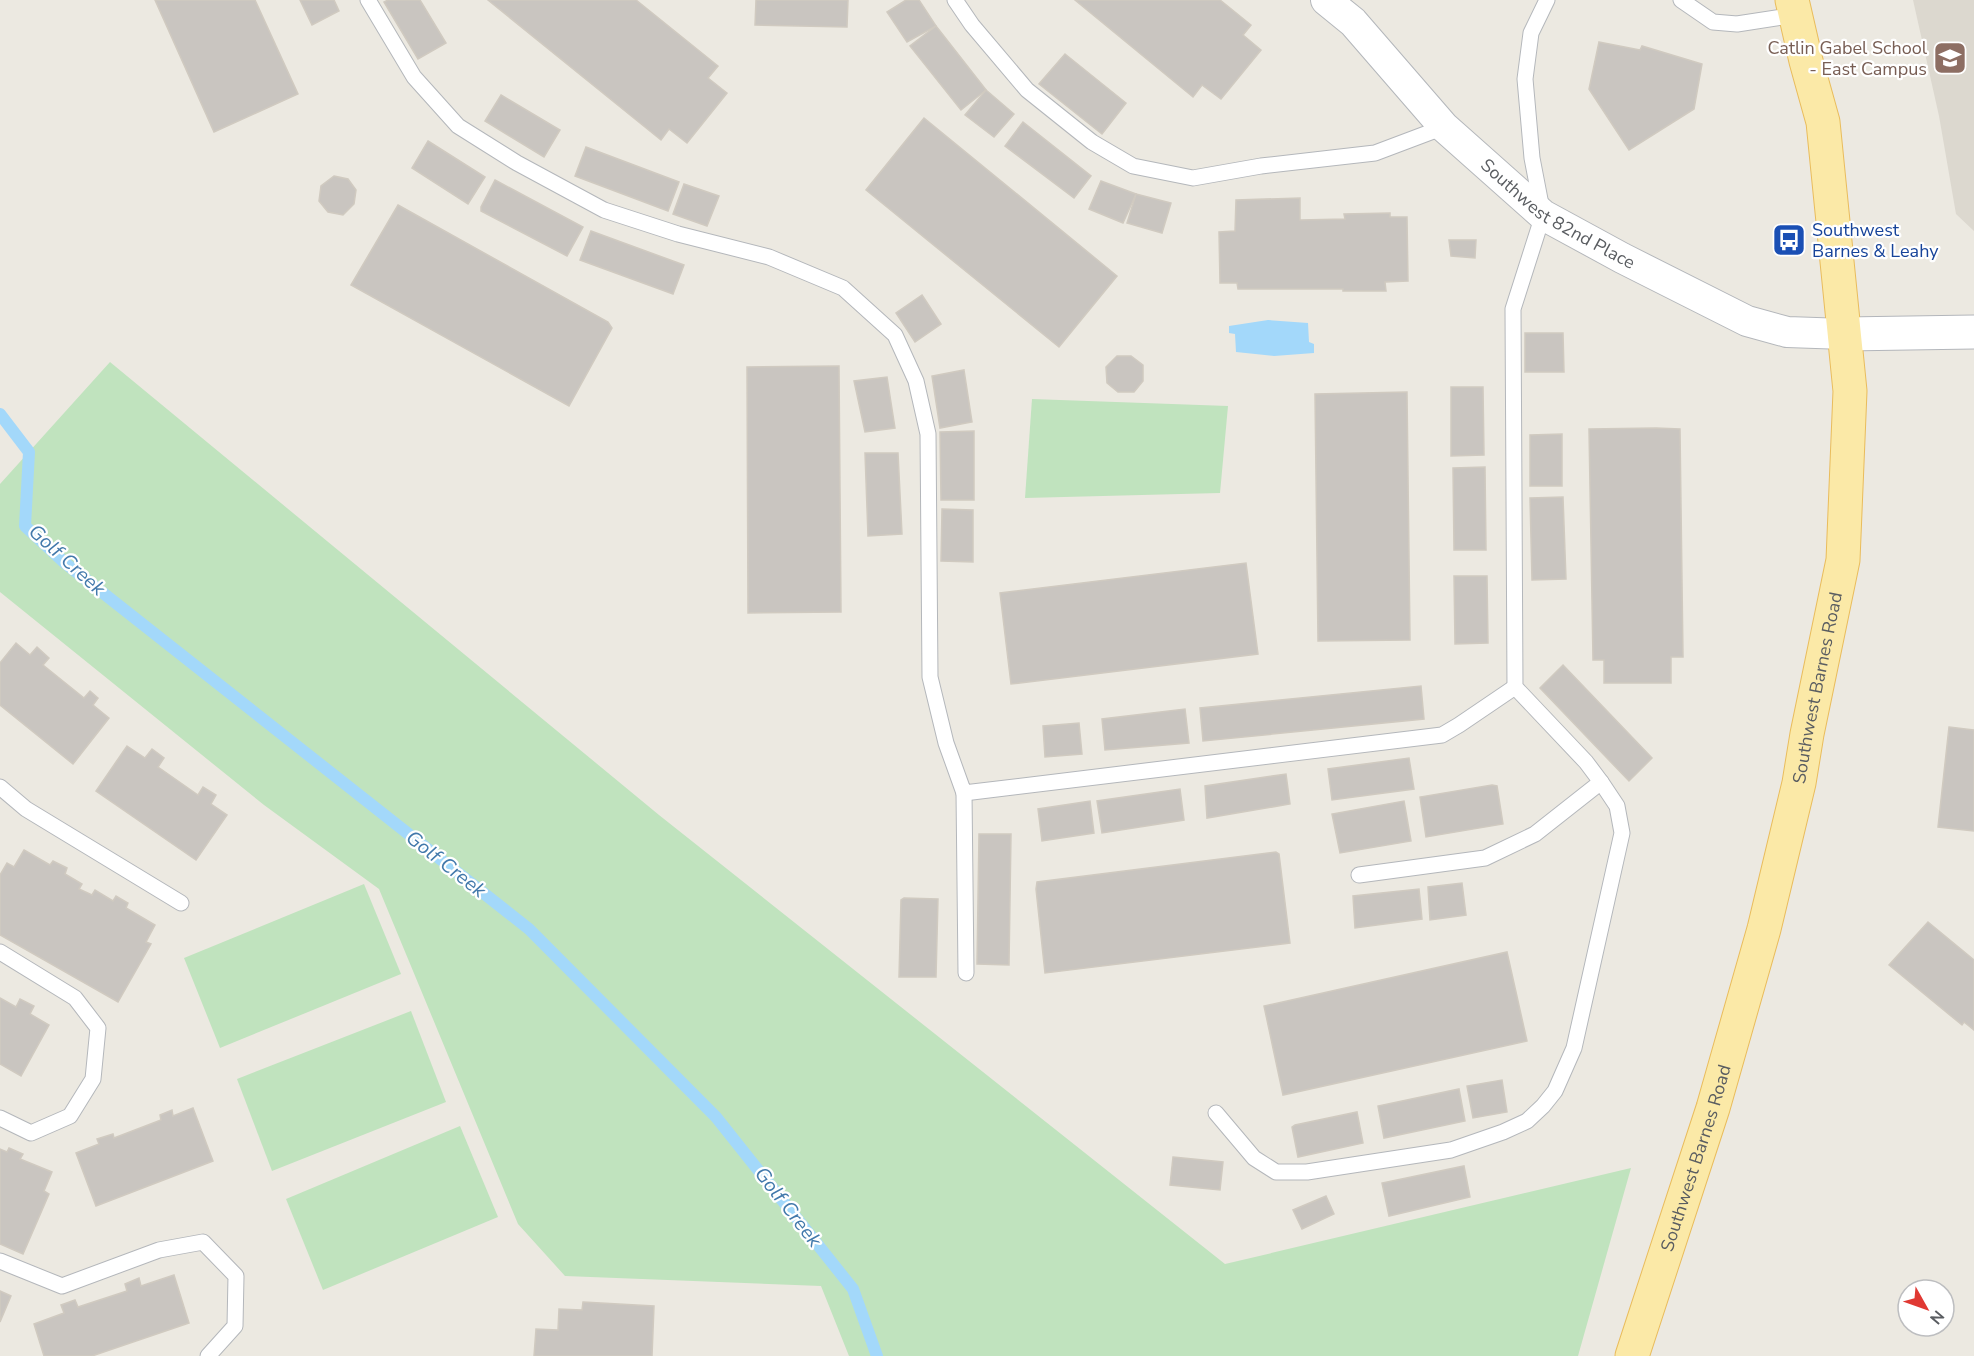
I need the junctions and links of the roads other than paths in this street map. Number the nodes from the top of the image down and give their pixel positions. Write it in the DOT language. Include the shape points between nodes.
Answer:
graph roads {
  1 [pos="368,0"];
  2 [pos="955,0"];
  3 [pos="1326,0"];
  4 [pos="1547,0"];
  5 [pos="1682,0"];
  6 [pos="1794,7"];
  7 [pos="1444,127"];
  8 [pos="1543,215"];
  9 [pos="1974,333"];
  10 [pos="1845,334"];
  11 [pos="1515,687"];
  12 [pos="1601,782"];
  13 [pos="0,787"];
  14 [pos="964,793"];
  15 [pos="1359,875"];
  16 [pos="182,903"];
  17 [pos="0,952"];
  18 [pos="966,973"];
  19 [pos="1216,1113"];
  20 [pos="0,1118"];
  21 [pos="0,1261"];
  22 [pos="208,1356"];
  23 [pos="1632,1356"];
  1 -- 14 [label="lane" via="414,77 458,126 604,210 769,257 843,288 895,335 916,381 927,434 930,677 945,743"];
  2 -- 7 [label="lane" via="1027,90 1092,142 1133,166 1193,178 1375,153"];
  3 -- 7 [label="street, Southwest 82nd Place" via="1353,22"];
  4 -- 8 [label="lane" via="1532,33 1525,79 1532,158"];
  5 -- 6 [label="lane" via="1713,22 1737,24"];
  6 -- 10 [label="main road, Southwest Barnes Road" via="1823,122"];
  7 -- 8 [label="street, Southwest 82nd Place"];
  8 -- 10 [label="street, Southwest 82nd Place" via="1747,321 1787,333"];
  8 -- 11 [label="lane" via="1514,309"];
  9 -- 10 [label="street"];
  10 -- 23 [label="main road, Southwest Barnes Road" via="1850,391 1843,560 1799,783 1739,1021"];
  11 -- 12 [label="lane"];
  11 -- 14 [label="lane" via="1442,735"];
  12 -- 15 [label="lane" via="1535,834 1485,858"];
  12 -- 19 [label="lane" via="1617,806 1622,834 1574,1048 1556,1091 1527,1121 1451,1150 1307,1172 1276,1172 1254,1158"];
  13 -- 16 [label="lane" via="26,809"];
  14 -- 18 [label="lane"];
  17 -- 20 [label="lane" via="75,998 98,1028 93,1079 70,1116 31,1133"];
  21 -- 22 [label="lane" via="62,1287 159,1250 203,1242 236,1276 236,1326"];
}
